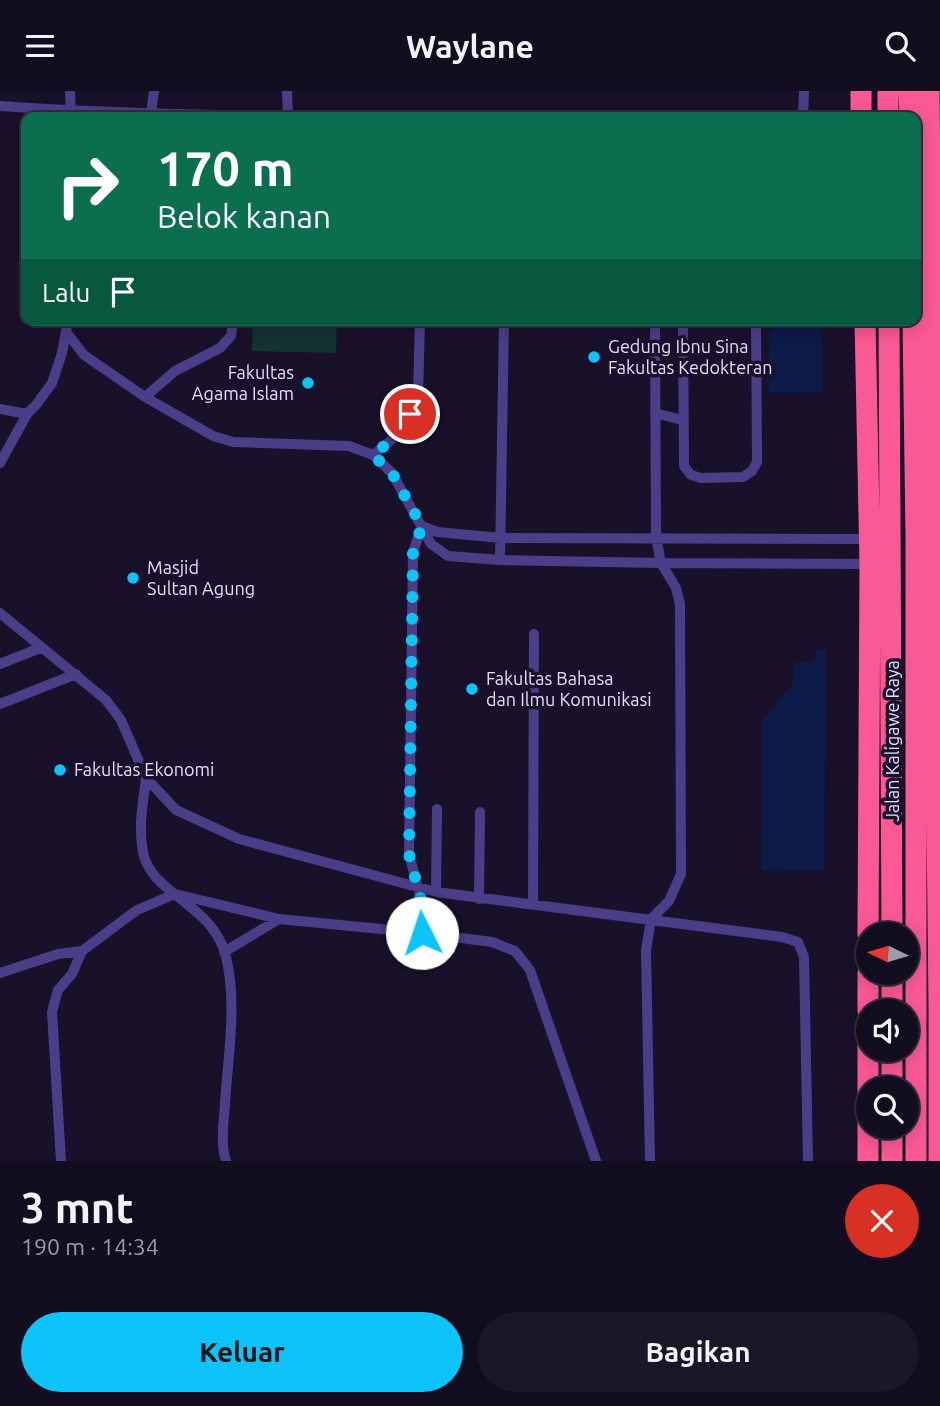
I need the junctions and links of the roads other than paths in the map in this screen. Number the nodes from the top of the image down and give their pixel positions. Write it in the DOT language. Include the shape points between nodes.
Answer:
graph roads {
  1 [pos="70,91"];
  2 [pos="154,91"];
  3 [pos="287,91"];
  4 [pos="804,91"];
  5 [pos="861,91"];
  6 [pos="888,91"];
  7 [pos="909,91"];
  8 [pos="929,91"];
  9 [pos="0,106"];
  10 [pos="53,112"];
  11 [pos="71,112"];
  12 [pos="151,112"];
  13 [pos="288,112"];
  14 [pos="803,112"];
  15 [pos="861,112"];
  16 [pos="888,112"];
  17 [pos="910,112"];
  18 [pos="68,326"];
  19 [pos="232,326"];
  20 [pos="420,326"];
  21 [pos="504,326"];
  22 [pos="655,326"];
  23 [pos="683,326"];
  24 [pos="756,326"];
  25 [pos="865,326"];
  26 [pos="889,326"];
  27 [pos="913,326"];
  28 [pos="67,333"];
  29 [pos="145,397"];
  30 [pos="0,409"];
  31 [pos="27,414"];
  32 [pos="655,414"];
  33 [pos="682,420"];
  34 [pos="373,455"];
  35 [pos="0,463"];
  36 [pos="422,526"];
  37 [pos="916,536"];
  38 [pos="656,537"];
  39 [pos="891,537"];
  40 [pos="501,538"];
  41 [pos="869,539"];
  42 [pos="500,560"];
  43 [pos="916,561"];
  44 [pos="891,562"];
  45 [pos="661,563"];
  46 [pos="870,564"];
  47 [pos="0,613"];
  48 [pos="534,634"];
  49 [pos="40,648"];
  50 [pos="0,664"];
  51 [pos="76,674"];
  52 [pos="0,704"];
  53 [pos="146,778"];
  54 [pos="438,810"];
  55 [pos="480,811"];
  56 [pos="417,887"];
  57 [pos="436,893"];
  58 [pos="175,894"];
  59 [pos="479,899"];
  60 [pos="533,904"];
  61 [pos="279,919"];
  62 [pos="651,919"];
  63 [pos="868,922"];
  64 [pos="892,922"];
  65 [pos="422,933"];
  66 [pos="82,951"];
  67 [pos="224,952"];
  68 [pos="0,973"];
  69 [pos="916,999"];
  70 [pos="940,1007"];
  71 [pos="919,1008"];
  72 [pos="868,1062"];
  73 [pos="916,1062"];
  74 [pos="939,1082"];
  75 [pos="892,1139"];
  76 [pos="61,1161"];
  77 [pos="226,1161"];
  78 [pos="596,1161"];
  79 [pos="650,1161"];
  80 [pos="808,1161"];
  81 [pos="867,1161"];
  82 [pos="892,1161"];
  83 [pos="916,1161"];
  84 [pos="939,1161"];
  1 -- 11 [label="lane"];
  2 -- 12 [label="lane"];
  3 -- 13 [label="lane"];
  4 -- 14 [label="lane"];
  5 -- 15 [label="highway"];
  6 -- 16 [label="highway"];
  7 -- 17 [label="highway"];
  8 -- 70 [label="highway"];
  9 -- 10 [label="lane"];
  18 -- 28 [label="lane"];
  19 -- 29 [label="lane" via="231,336 220,348 176,371"];
  20 -- 34 [label="lane" via="418,396 401,432"];
  21 -- 40 [label="lane"];
  22 -- 32 [label="lane"];
  23 -- 33 [label="lane"];
  24 -- 33 [label="lane" via="757,462 752,471 743,477 691,475 684,465"];
  25 -- 41 [label="highway"];
  26 -- 39 [label="highway, Jalan Kaligawe Raya"];
  27 -- 37 [label="highway, Jalan Kaligawe Raya"];
  28 -- 29 [label="lane" via="84,355"];
  28 -- 31 [label="lane" via="52,383"];
  29 -- 34 [label="lane" via="213,436 233,442 349,446"];
  30 -- 31 [label="lane"];
  31 -- 35 [label="lane"];
  32 -- 33 [label="lane"];
  32 -- 38 [label="lane"];
  34 -- 36 [label="lane" via="392,473"];
  36 -- 40 [label="lane" via="437,532"];
  36 -- 42 [label="lane" via="431,544 448,555"];
  36 -- 56 [label="lane" via="413,552 409,854"];
  37 -- 39 [label="highway"];
  37 -- 43 [label="highway, Jalan Kaligawe Raya"];
  38 -- 40 [label="lane"];
  38 -- 41 [label="lane"];
  38 -- 45 [label="lane"];
  39 -- 41 [label="highway"];
  39 -- 44 [label="highway, Jalan Kaligawe Raya"];
  40 -- 42 [label="lane"];
  41 -- 46 [label="highway"];
  42 -- 45 [label="lane"];
  43 -- 44 [label="highway"];
  43 -- 69 [label="highway, Jalan Kaligawe Raya"];
  44 -- 46 [label="highway"];
  44 -- 64 [label="highway, Jalan Kaligawe Raya"];
  45 -- 46 [label="lane"];
  45 -- 62 [label="lane" via="680,604 681,874 669,901"];
  46 -- 63 [label="highway"];
  47 -- 49 [label="lane"];
  48 -- 60 [label="lane"];
  49 -- 50 [label="lane"];
  49 -- 51 [label="lane"];
  51 -- 52 [label="lane"];
  51 -- 53 [label="lane" via="121,720"];
  53 -- 56 [label="lane" via="176,810 239,839"];
  53 -- 58 [label="lane" via="140,827 143,855 154,877"];
  54 -- 57 [label="lane"];
  55 -- 59 [label="lane"];
  56 -- 57 [label="lane"];
  56 -- 65 [label="lane" via="424,912"];
  57 -- 59 [label="lane"];
  58 -- 61 [label="lane"];
  58 -- 66 [label="lane" via="137,911"];
  58 -- 67 [label="lane" via="214,929"];
  59 -- 60 [label="lane"];
  60 -- 62 [label="lane"];
  61 -- 65 [label="lane"];
  61 -- 67 [label="lane"];
  62 -- 79 [label="lane" via="646,950"];
  62 -- 80 [label="lane" via="798,942 804,957"];
  65 -- 78 [label="lane" via="492,942 515,951 530,970"];
  66 -- 68 [label="lane"];
  66 -- 76 [label="lane" via="72,974 58,990 52,1012"];
  67 -- 77 [label="lane" via="230,989 223,1136"];
  70 -- 71 [label="lane"];
  70 -- 74 [label="highway"];
  72 -- 81 [label="highway"];
  73 -- 83 [label="highway, Jalan Kaligawe Raya"];
  74 -- 84 [label="highway"];
  75 -- 82 [label="highway"];
}
